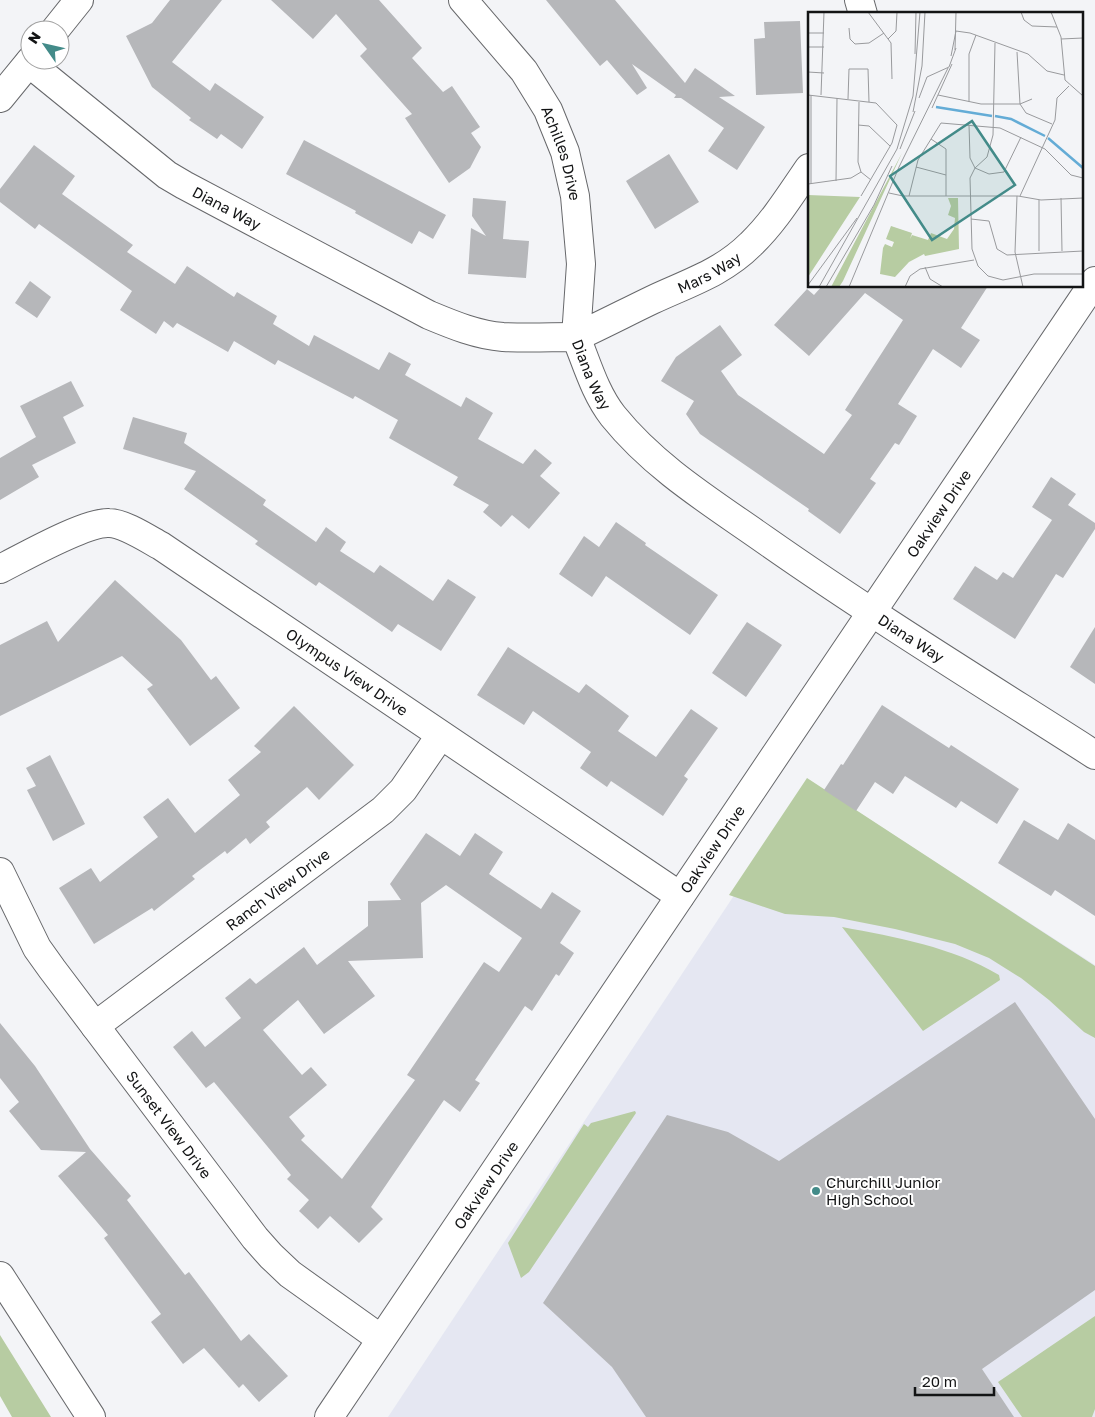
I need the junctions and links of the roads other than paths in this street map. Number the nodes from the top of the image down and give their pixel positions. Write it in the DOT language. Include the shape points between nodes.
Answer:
graph roads {
  1 [pos="79,0"];
  2 [pos="462,0"];
  3 [pos="63,20"];
  4 [pos="23,70"];
  5 [pos="40,70"];
  6 [pos="0,98"];
  7 [pos="808,169"];
  8 [pos="1095,281"];
  9 [pos="576,337"];
  10 [pos="0,569"];
  11 [pos="872,612"];
  12 [pos="440,736"];
  13 [pos="1095,755"];
  14 [pos="0,872"];
  15 [pos="680,896"];
  16 [pos="95,1026"];
  17 [pos="0,1276"];
  18 [pos="381,1339"];
  19 [pos="91,1417"];
  20 [pos="328,1417"];
  1 -- 3 [label="street"];
  2 -- 9 [label="street, Achilles Drive" via="524,71 548,110 565,152 575,196 581,264"];
  4 -- 6 [label="street"];
  5 -- 9 [label="street, Diana Way" via="167,175 429,315 452,325 502,336"];
  7 -- 9 [label="street, Mars Way" via="768,227 728,263 698,281"];
  8 -- 11 [label="street, Oakview Drive"];
  9 -- 11 [label="street, Diana Way" via="599,395 644,450 671,474"];
  10 -- 12 [label="street, Olympus View Drive" via="95,525 110,522 127,528 161,546"];
  11 -- 13 [label="street, Diana Way"];
  11 -- 15 [label="street, Oakview Drive"];
  12 -- 15 [label="street, Olympus View Drive"];
  12 -- 16 [label="street, Ranch View Drive" via="402,790 383,810"];
  14 -- 16 [label="street, Sunset View Drive" via="37,948"];
  15 -- 18 [label="street, Oakview Drive"];
  16 -- 18 [label="street, Sunset View Drive" via="271,1256 304,1285"];
  17 -- 19 [label="street"];
  18 -- 20 [label="street, Oakview Drive"];
}
